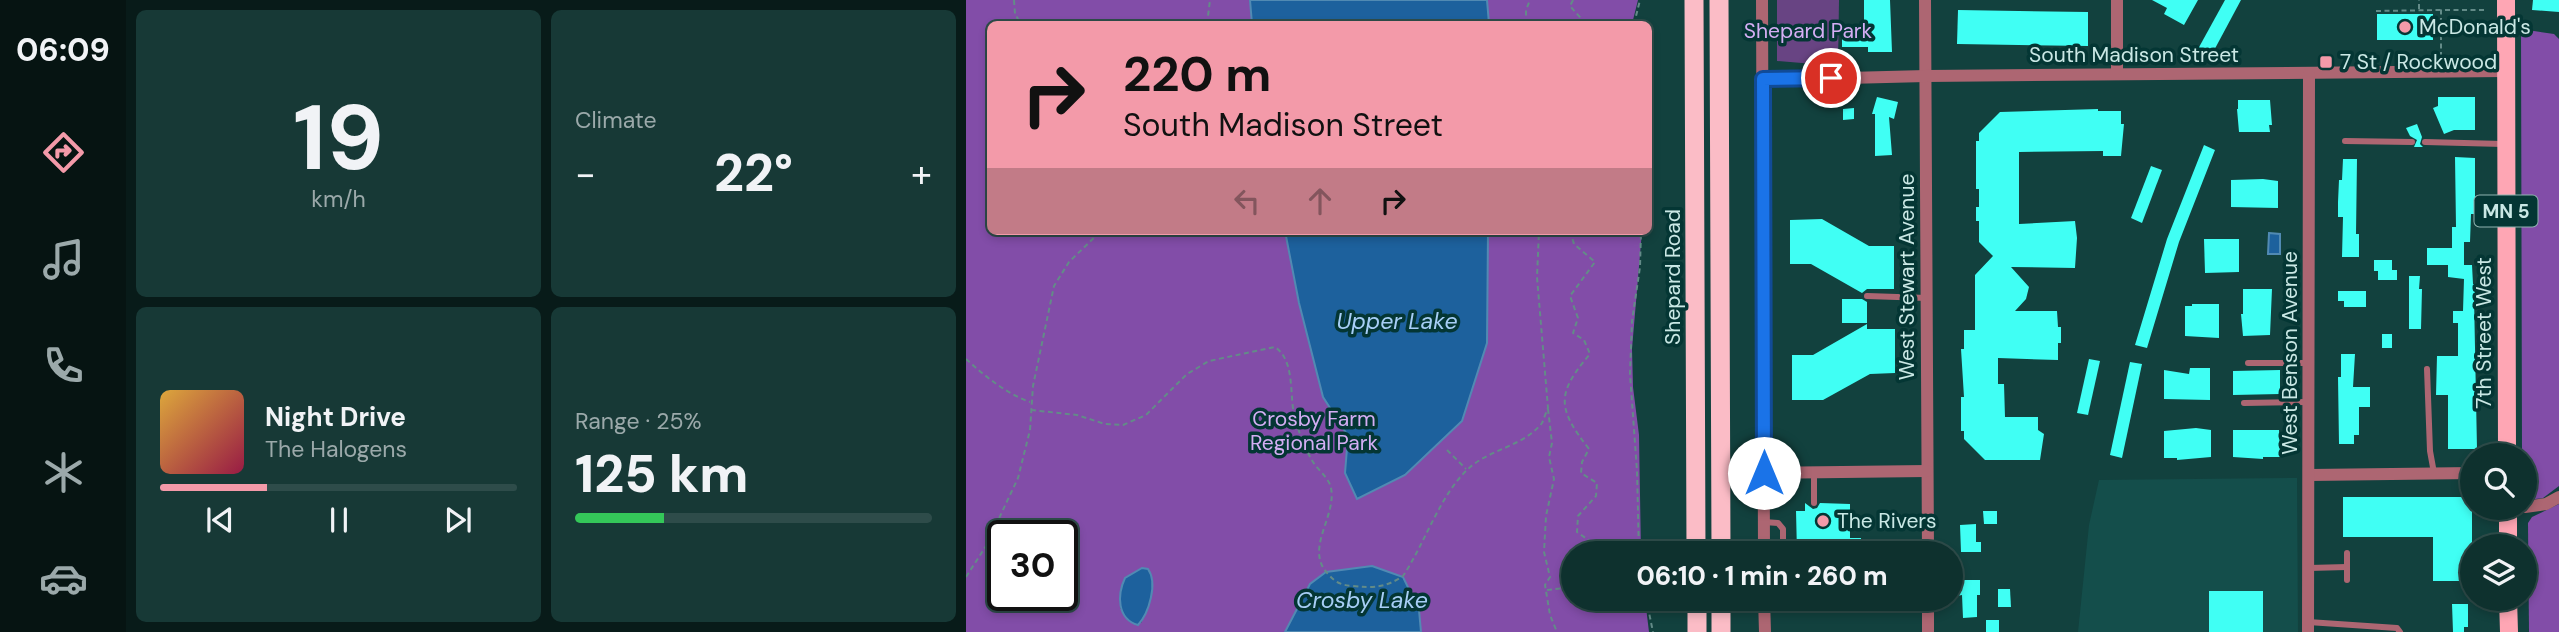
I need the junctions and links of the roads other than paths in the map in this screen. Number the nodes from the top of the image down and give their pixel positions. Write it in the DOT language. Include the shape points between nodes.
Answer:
graph roads {
  1 [pos="1694,0"];
  2 [pos="1719,0"];
  3 [pos="1762,0"];
  4 [pos="1926,0"];
  5 [pos="2117,0"];
  6 [pos="2506,0"];
  7 [pos="2506,71"];
  8 [pos="2117,74"];
  9 [pos="2309,74"];
  10 [pos="1926,76"];
  11 [pos="1763,79"];
  12 [pos="2345,141"];
  13 [pos="2412,142"];
  14 [pos="2425,142"];
  15 [pos="2506,144"];
  16 [pos="1867,296"];
  17 [pos="1927,298"];
  18 [pos="2248,363"];
  19 [pos="2309,363"];
  20 [pos="2427,369"];
  21 [pos="2309,402"];
  22 [pos="2244,403"];
  23 [pos="2507,443"];
  24 [pos="1927,471"];
  25 [pos="1814,472"];
  26 [pos="1764,473"];
  27 [pos="2434,473"];
  28 [pos="2460,473"];
  29 [pos="2310,475"];
  30 [pos="2559,497"];
  31 [pos="1814,503"];
  32 [pos="2537,505"];
  33 [pos="1764,522"];
  34 [pos="1696,541"];
  35 [pos="1721,541"];
  36 [pos="1764,541"];
  37 [pos="1782,541"];
  38 [pos="1928,541"];
  39 [pos="2347,553"];
  40 [pos="2347,567"];
  41 [pos="2309,568"];
  42 [pos="2347,580"];
  43 [pos="1697,611"];
  44 [pos="1721,611"];
  45 [pos="1765,611"];
  46 [pos="1928,611"];
  47 [pos="2508,611"];
  48 [pos="2308,627"];
  49 [pos="1696,632"];
  50 [pos="1721,632"];
  51 [pos="1765,632"];
  52 [pos="1928,632"];
  53 [pos="2400,632"];
  54 [pos="2509,632"];
  1 -- 34 [label="highway, Shepard Road"];
  2 -- 35 [label="highway"];
  3 -- 11 [label="street"];
  4 -- 10 [label="street, West Stewart Avenue"];
  5 -- 8 [label="street"];
  6 -- 7 [label="main road, 7th Street West / MN 5"];
  7 -- 9 [label="street, South Madison Street"];
  7 -- 15 [label="main road, 7th Street West / MN 5"];
  8 -- 9 [label="street, South Madison Street"];
  8 -- 10 [label="street, South Madison Street"];
  9 -- 19 [label="street, West Benson Avenue"];
  10 -- 11 [label="street, South Madison Street"];
  10 -- 17 [label="street, West Stewart Avenue"];
  11 -- 26 [label="street"];
  12 -- 13 [label="lane"];
  14 -- 15 [label="lane"];
  15 -- 23 [label="main road, 7th Street West / MN 5"];
  16 -- 17 [label="lane"];
  17 -- 24 [label="street, West Stewart Avenue"];
  18 -- 19 [label="lane"];
  19 -- 21 [label="street, West Benson Avenue"];
  20 -- 27 [label="lane"];
  21 -- 22 [label="lane"];
  21 -- 29 [label="street, West Benson Avenue"];
  24 -- 25 [label="street"];
  24 -- 38 [label="street, West Stewart Avenue"];
  25 -- 26 [label="street"];
  25 -- 31 [label="lane"];
  26 -- 33 [label="street"];
  27 -- 28 [label="street"];
  27 -- 29 [label="street"];
  29 -- 41 [label="street, West Benson Avenue"];
  30 -- 32 [label="street"];
  33 -- 36 [label="street"];
  33 -- 37 [label="lane" via="1778,523"];
  39 -- 40 [label="lane"];
  40 -- 41 [label="lane"];
  40 -- 42 [label="lane"];
  41 -- 48 [label="street, West Benson Avenue"];
  43 -- 49 [label="highway"];
  44 -- 50 [label="highway"];
  45 -- 51 [label="street"];
  46 -- 52 [label="street"];
  47 -- 54 [label="main road"];
  48 -- 53 [label="lane" via="2397,628"];
}
